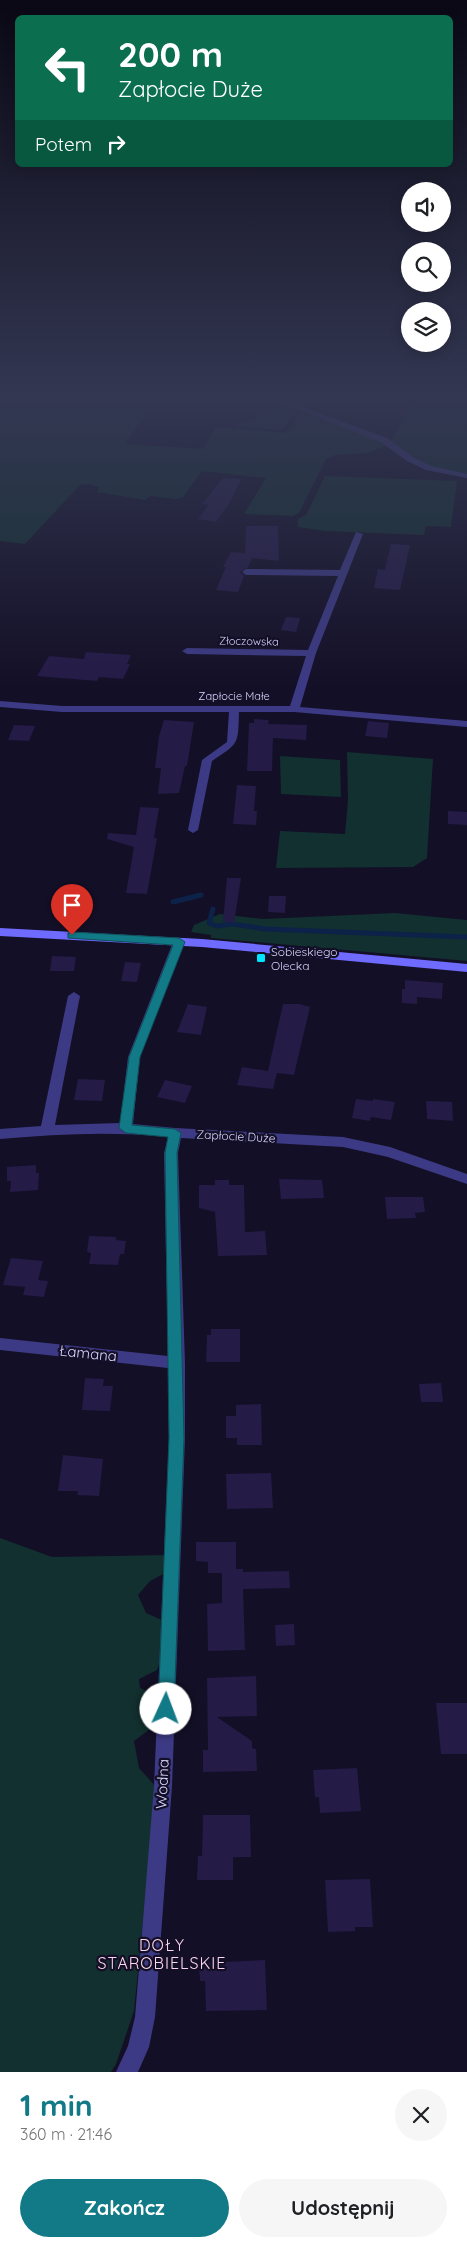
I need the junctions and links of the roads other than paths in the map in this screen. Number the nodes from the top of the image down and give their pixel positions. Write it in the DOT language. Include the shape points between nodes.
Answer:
graph roads {
  1 [pos="359,534"];
  2 [pos="246,572"];
  3 [pos="344,573"];
  4 [pos="187,651"];
  5 [pos="311,653"];
  6 [pos="0,704"];
  7 [pos="234,708"];
  8 [pos="294,708"];
  9 [pos="467,724"];
  10 [pos="193,830"];
  11 [pos="0,932"];
  12 [pos="179,942"];
  13 [pos="467,968"];
  14 [pos="74,996"];
  15 [pos="126,1128"];
  16 [pos="47,1130"];
  17 [pos="175,1133"];
  18 [pos="0,1134"];
  19 [pos="467,1178"];
  20 [pos="0,1344"];
  21 [pos="177,1363"];
  22 [pos="127,2072"];
  1 -- 3 [label="street"];
  2 -- 3 [label="street"];
  3 -- 5 [label="street"];
  4 -- 5 [label="street, Złoczowska"];
  5 -- 8 [label="street"];
  6 -- 7 [label="street, Zapłocie Małe" via="62,709"];
  7 -- 8 [label="street, Zapłocie Małe"];
  7 -- 10 [label="street" via="233,739 207,760"];
  8 -- 9 [label="street, Zapłocie Małe"];
  11 -- 12 [label="street"];
  12 -- 13 [label="street"];
  12 -- 15 [label="street" via="134,1057"];
  14 -- 16 [label="street"];
  15 -- 16 [label="street, Zapłocie Duże"];
  15 -- 17 [label="street, Zapłocie Duże"];
  16 -- 18 [label="street, Zapłocie Duże"];
  17 -- 19 [label="street, Zapłocie Duże" via="343,1142 390,1152"];
  17 -- 21 [label="street, Wodna" via="171,1153"];
  20 -- 21 [label="street, Łamana"];
  21 -- 22 [label="street, Wodna" via="163,1786 145,2017 138,2047"];
}
